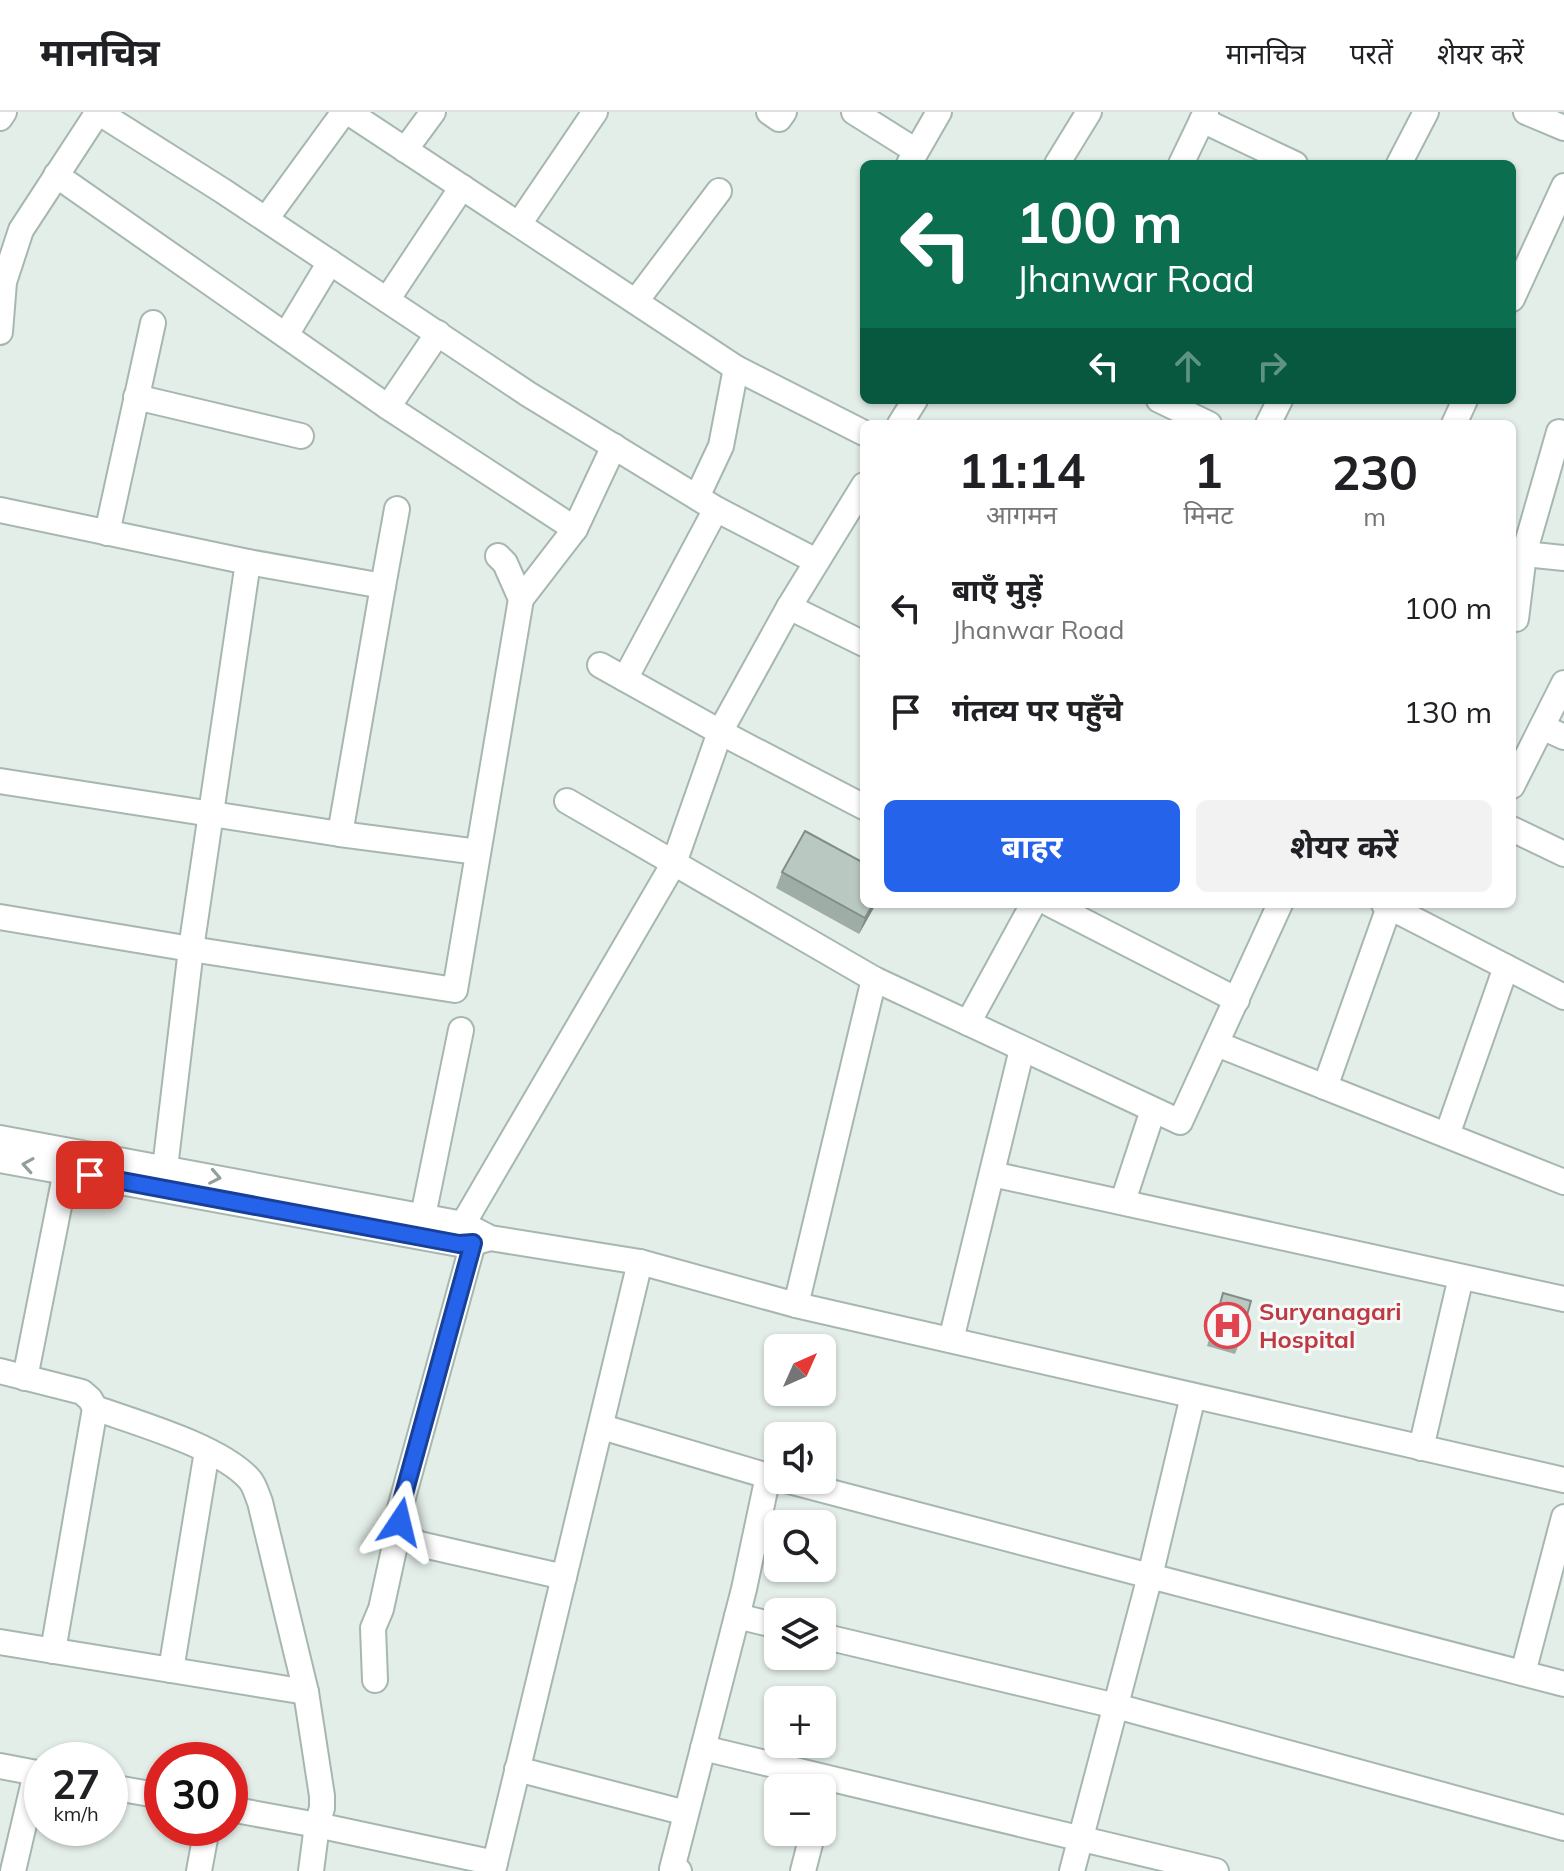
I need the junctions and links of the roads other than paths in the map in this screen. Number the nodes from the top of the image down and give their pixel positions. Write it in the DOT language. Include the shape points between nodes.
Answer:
graph roads {
  1 [pos="4,112"];
  2 [pos="98,112"];
  3 [pos="346,112"];
  4 [pos="433,112"];
  5 [pos="595,112"];
  6 [pos="769,112"];
  7 [pos="784,112"];
  8 [pos="854,112"];
  9 [pos="939,112"];
  10 [pos="1089,112"];
  11 [pos="1426,112"];
  12 [pos="1526,112"];
  13 [pos="1204,116"];
  14 [pos="0,118"];
  15 [pos="1564,128"];
  16 [pos="405,150"];
  17 [pos="912,157"];
  18 [pos="1059,160"];
  19 [pos="1183,160"];
  20 [pos="1287,160"];
  21 [pos="1401,160"];
  22 [pos="56,175"];
  23 [pos="1564,186"];
  24 [pos="462,187"];
  25 [pos="719,191"];
  26 [pos="266,219"];
  27 [pos="519,224"];
  28 [pos="330,262"];
  29 [pos="1516,290"];
  30 [pos="387,300"];
  31 [pos="636,301"];
  32 [pos="153,323"];
  33 [pos="0,332"];
  34 [pos="438,333"];
  35 [pos="286,335"];
  36 [pos="736,368"];
  37 [pos="136,397"];
  38 [pos="1167,404"];
  39 [pos="388,407"];
  40 [pos="1201,420"];
  41 [pos="860,431"];
  42 [pos="1559,432"];
  43 [pos="301,436"];
  44 [pos="614,446"];
  45 [pos="860,493"];
  46 [pos="706,503"];
  47 [pos="397,509"];
  48 [pos="0,510"];
  49 [pos="575,529"];
  50 [pos="107,533"];
  51 [pos="1518,552"];
  52 [pos="498,556"];
  53 [pos="1564,558"];
  54 [pos="816,561"];
  55 [pos="248,562"];
  56 [pos="383,586"];
  57 [pos="521,599"];
  58 [pos="789,607"];
  59 [pos="1516,619"];
  60 [pos="860,642"];
  61 [pos="600,665"];
  62 [pos="625,679"];
  63 [pos="1564,683"];
  64 [pos="1542,727"];
  65 [pos="720,732"];
  66 [pos="1564,737"];
  67 [pos="1516,778"];
  68 [pos="0,781"];
  69 [pos="567,801"];
  70 [pos="860,805"];
  71 [pos="211,813"];
  72 [pos="1516,831"];
  73 [pos="340,834"];
  74 [pos="478,852"];
  75 [pos="1564,854"];
  76 [pos="674,863"];
  77 [pos="1031,908"];
  78 [pos="1058,908"];
  79 [pos="1278,908"];
  80 [pos="1386,908"];
  81 [pos="1393,908"];
  82 [pos="0,917"];
  83 [pos="191,949"];
  84 [pos="1506,967"];
  85 [pos="874,979"];
  86 [pos="1564,997"];
  87 [pos="1237,1000"];
  88 [pos="968,1023"];
  89 [pos="461,1030"];
  90 [pos="1217,1044"];
  91 [pos="1022,1049"];
  92 [pos="1325,1087"];
  93 [pos="1153,1110"];
  94 [pos="1447,1135"];
  95 [pos="0,1138"];
  96 [pos="0,1160"];
  97 [pos="165,1168"];
  98 [pos="66,1171"];
  99 [pos="992,1174"];
  100 [pos="1564,1182"];
  101 [pos="1123,1201"];
  102 [pos="423,1216"];
  103 [pos="475,1235"];
  104 [pos="640,1262"];
  105 [pos="1461,1277"];
  106 [pos="1564,1299"];
  107 [pos="796,1305"];
  108 [pos="951,1340"];
  109 [pos="0,1371"];
  110 [pos="25,1378"];
  111 [pos="1193,1396"];
  112 [pos="95,1408"];
  113 [pos="602,1427"];
  114 [pos="1421,1448"];
  115 [pos="207,1451"];
  116 [pos="764,1474"];
  117 [pos="1564,1480"];
  118 [pos="772,1494"];
  119 [pos="836,1494"];
  120 [pos="1564,1517"];
  121 [pos="400,1522"];
  122 [pos="1150,1576"];
  123 [pos="564,1577"];
  124 [pos="737,1616"];
  125 [pos="764,1623"];
  126 [pos="836,1639"];
  127 [pos="0,1642"];
  128 [pos="53,1651"];
  129 [pos="171,1670"];
  130 [pos="1523,1673"];
  131 [pos="375,1680"];
  132 [pos="1564,1684"];
  133 [pos="306,1692"];
  134 [pos="1116,1706"];
  135 [pos="703,1748"];
  136 [pos="0,1766"];
  137 [pos="517,1769"];
  138 [pos="24,1771"];
  139 [pos="780,1774"];
  140 [pos="836,1791"];
  141 [pos="248,1812"];
  142 [pos="686,1813"];
  143 [pos="317,1825"];
  144 [pos="1564,1828"];
  145 [pos="24,1830"];
  146 [pos="1081,1840"];
  147 [pos="204,1846"];
  148 [pos="809,1846"];
  149 [pos="494,1867"];
  150 [pos="674,1870"];
  151 [pos="13,1871"];
  152 [pos="199,1871"];
  153 [pos="311,1871"];
  154 [pos="803,1871"];
  155 [pos="1072,1871"];
  156 [pos="1216,1871"];
  1 -- 14 [label="street"];
  2 -- 22 [label="street"];
  2 -- 26 [label="street"];
  3 -- 16 [label="street"];
  3 -- 26 [label="street"];
  4 -- 16 [label="street"];
  5 -- 27 [label="street"];
  6 -- 7 [label="street" via="779,119"];
  8 -- 17 [label="street"];
  9 -- 17 [label="street"];
  10 -- 18 [label="street"];
  11 -- 21 [label="street"];
  12 -- 15 [label="street"];
  13 -- 19 [label="street"];
  13 -- 20 [label="street"];
  16 -- 24 [label="street"];
  22 -- 33 [label="street" via="21,230 4,282"];
  22 -- 35 [label="street"];
  23 -- 29 [label="street"];
  24 -- 27 [label="street"];
  24 -- 30 [label="street"];
  25 -- 31 [label="street"];
  26 -- 28 [label="street"];
  27 -- 31 [label="street"];
  28 -- 30 [label="street"];
  28 -- 35 [label="street"];
  30 -- 34 [label="street"];
  31 -- 36 [label="street"];
  32 -- 37 [label="street"];
  34 -- 39 [label="street"];
  34 -- 44 [label="street"];
  35 -- 39 [label="street"];
  36 -- 41 [label="street"];
  36 -- 46 [label="street"];
  37 -- 43 [label="street"];
  37 -- 50 [label="street"];
  38 -- 40 [label="street"];
  39 -- 49 [label="street"];
  42 -- 51 [label="street"];
  44 -- 46 [label="street"];
  44 -- 49 [label="street"];
  45 -- 54 [label="street"];
  46 -- 54 [label="street"];
  46 -- 62 [label="street"];
  47 -- 56 [label="street"];
  48 -- 50 [label="street"];
  49 -- 57 [label="street"];
  50 -- 55 [label="street"];
  51 -- 53 [label="street"];
  51 -- 59 [label="street"];
  52 -- 57 [label="street"];
  54 -- 58 [label="street"];
  55 -- 56 [label="street"];
  55 -- 71 [label="street"];
  56 -- 73 [label="street"];
  57 -- 74 [label="street"];
  58 -- 60 [label="street"];
  58 -- 65 [label="street"];
  61 -- 62 [label="street"];
  62 -- 65 [label="street"];
  63 -- 64 [label="street"];
  64 -- 66 [label="street"];
  64 -- 67 [label="street"];
  65 -- 70 [label="street"];
  65 -- 76 [label="street"];
  68 -- 71 [label="street"];
  69 -- 76 [label="street"];
  71 -- 73 [label="street"];
  71 -- 83 [label="street"];
  72 -- 75 [label="street"];
  73 -- 74 [label="street"];
  74 -- 83 [label="street" via="455,990"];
  76 -- 85 [label="street"];
  76 -- 103 [label="street"];
  77 -- 88 [label="street"];
  78 -- 87 [label="street"];
  79 -- 87 [label="street"];
  80 -- 92 [label="street"];
  81 -- 84 [label="street"];
  82 -- 83 [label="street"];
  83 -- 97 [label="street"];
  84 -- 86 [label="street"];
  84 -- 94 [label="street"];
  85 -- 88 [label="street"];
  85 -- 107 [label="street"];
  87 -- 90 [label="street"];
  88 -- 91 [label="street"];
  89 -- 102 [label="street"];
  90 -- 92 [label="street"];
  90 -- 93 [label="street" via="1180,1122"];
  91 -- 93 [label="street"];
  91 -- 99 [label="street"];
  92 -- 94 [label="street"];
  93 -- 101 [label="street"];
  94 -- 100 [label="street"];
  95 -- 97 [label="street"];
  98 -- 96 [label="street, one-way"];
  97 -- 102 [label="street, one-way"];
  98 -- 103 [label="street" via="459,1244"];
  98 -- 110 [label="street"];
  99 -- 101 [label="street"];
  99 -- 108 [label="street"];
  101 -- 105 [label="street"];
  102 -- 103 [label="street"];
  103 -- 104 [label="street"];
  103 -- 121 [label="street"];
  104 -- 107 [label="street"];
  104 -- 113 [label="street"];
  105 -- 106 [label="street"];
  105 -- 114 [label="street"];
  107 -- 108 [label="street"];
  108 -- 111 [label="street"];
  109 -- 110 [label="street"];
  110 -- 112 [label="street" via="82,1392"];
  111 -- 114 [label="street"];
  111 -- 122 [label="street"];
  112 -- 115 [label="street"];
  112 -- 128 [label="street"];
  113 -- 116 [label="street"];
  113 -- 123 [label="street"];
  114 -- 117 [label="street"];
  115 -- 129 [label="street"];
  115 -- 133 [label="street" via="252,1481"];
  118 -- 124 [label="street"];
  119 -- 122 [label="street"];
  120 -- 130 [label="street"];
  121 -- 123 [label="street" via="419,1544"];
  121 -- 131 [label="street" via="373,1628"];
  122 -- 130 [label="street"];
  122 -- 134 [label="street"];
  123 -- 137 [label="street"];
  124 -- 125 [label="street"];
  124 -- 135 [label="street"];
  126 -- 134 [label="street"];
  127 -- 128 [label="street"];
  128 -- 129 [label="street"];
  129 -- 133 [label="street"];
  130 -- 132 [label="street"];
  133 -- 143 [label="street" via="322,1796"];
  134 -- 144 [label="street"];
  134 -- 146 [label="street"];
  135 -- 139 [label="street"];
  135 -- 142 [label="street"];
  136 -- 138 [label="street"];
  137 -- 142 [label="street"];
  137 -- 149 [label="street"];
  140 -- 146 [label="street"];
  141 -- 143 [label="street"];
  142 -- 150 [label="street"];
  143 -- 149 [label="street"];
  143 -- 153 [label="street"];
  145 -- 151 [label="street"];
  146 -- 155 [label="street"];
  146 -- 156 [label="street"];
  147 -- 152 [label="street"];
  148 -- 154 [label="street"];
}
